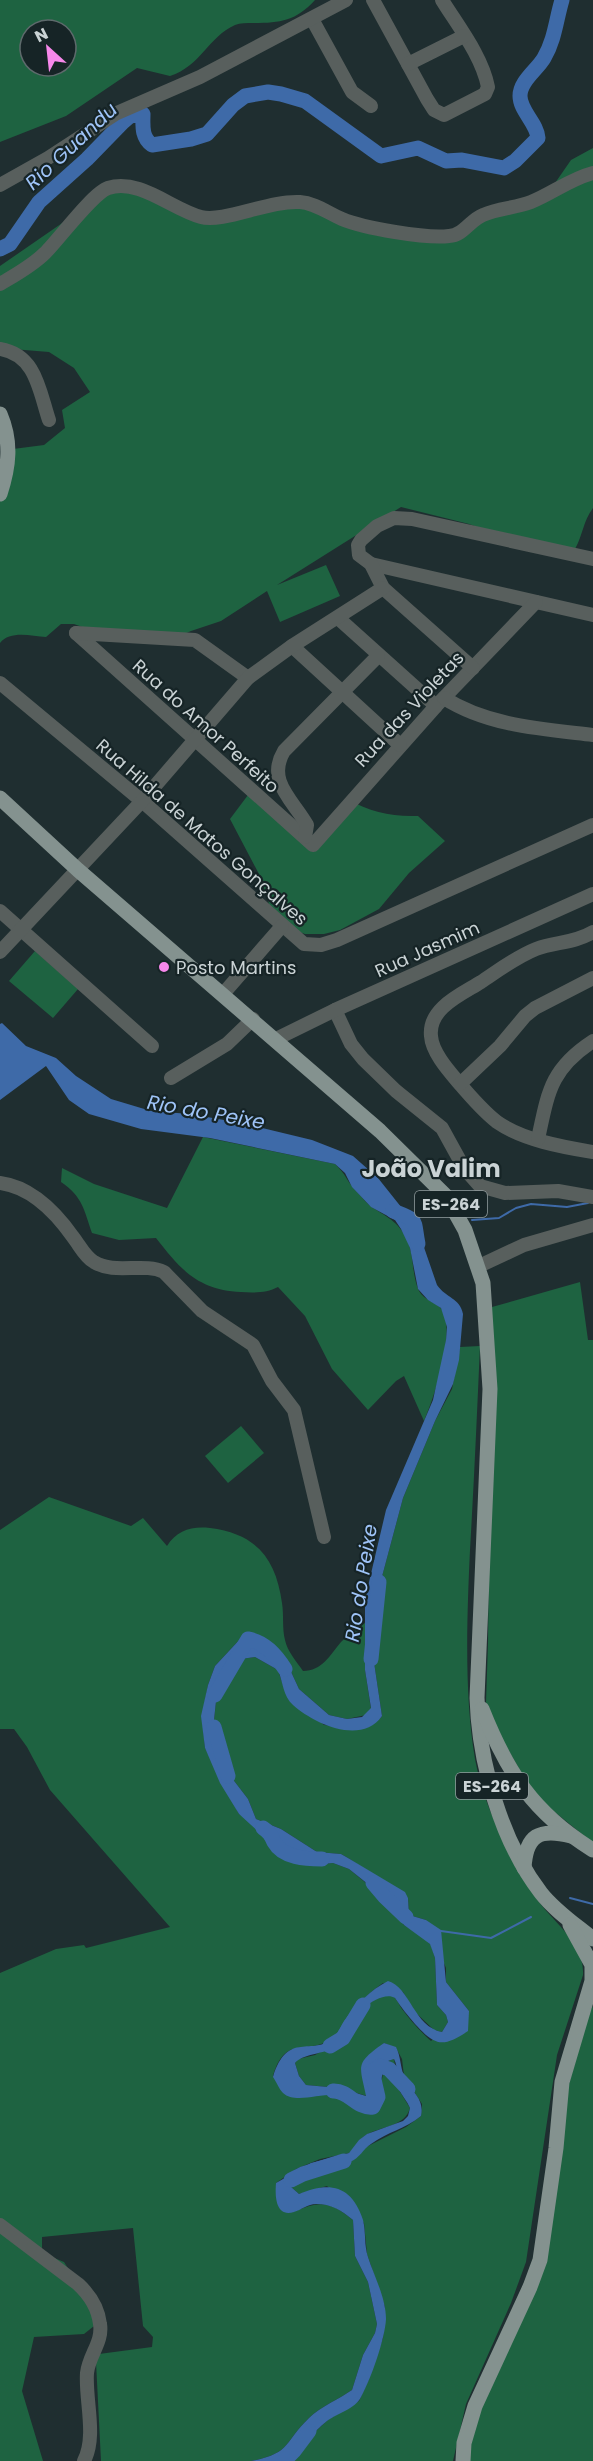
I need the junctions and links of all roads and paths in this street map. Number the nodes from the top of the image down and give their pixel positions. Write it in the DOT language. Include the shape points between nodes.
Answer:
graph roads {
  1 [pos="346,0"];
  2 [pos="373,0"];
  3 [pos="442,0"];
  4 [pos="312,19"];
  5 [pos="464,36"];
  6 [pos="408,64"];
  7 [pos="371,106"];
  8 [pos="593,173"];
  9 [pos="0,185"];
  10 [pos="0,284"];
  11 [pos="0,349"];
  12 [pos="0,414"];
  13 [pos="49,420"];
  14 [pos="0,494"];
  15 [pos="593,559"];
  16 [pos="371,564"];
  17 [pos="383,588"];
  18 [pos="536,602"];
  19 [pos="593,615"];
  20 [pos="338,618"];
  21 [pos="292,646"];
  22 [pos="378,656"];
  23 [pos="473,668"];
  24 [pos="248,678"];
  25 [pos="0,683"];
  26 [pos="343,693"];
  27 [pos="440,702"];
  28 [pos="593,735"];
  29 [pos="194,741"];
  30 [pos="400,745"];
  31 [pos="0,798"];
  32 [pos="142,801"];
  33 [pos="593,825"];
  34 [pos="309,841"];
  35 [pos="78,870"];
  36 [pos="593,894"];
  37 [pos="0,911"];
  38 [pos="282,926"];
  39 [pos="21,929"];
  40 [pos="593,932"];
  41 [pos="0,951"];
  42 [pos="593,978"];
  43 [pos="223,994"];
  44 [pos="335,1010"];
  45 [pos="253,1019"];
  46 [pos="276,1039"];
  47 [pos="593,1041"];
  48 [pos="152,1046"];
  49 [pos="171,1078"];
  50 [pos="460,1084"];
  51 [pos="538,1139"];
  52 [pos="593,1152"];
  53 [pos="0,1183"];
  54 [pos="593,1197"];
  55 [pos="593,1225"];
  56 [pos="478,1266"];
  57 [pos="324,1537"];
  58 [pos="477,1698"];
  59 [pos="572,1837"];
  60 [pos="593,1850"];
  61 [pos="524,1868"];
  62 [pos="566,1917"];
  63 [pos="593,1940"];
  64 [pos="593,2004"];
  65 [pos="562,2082"];
  66 [pos="0,2225"];
  67 [pos="84,2461"];
  68 [pos="463,2461"];
  1 -- 4 [label="street"];
  2 -- 6 [label="street"];
  3 -- 5 [label="street"];
  4 -- 7 [label="street" via="352,92"];
  4 -- 9 [label="street" via="200,77 117,113"];
  5 -- 6 [label="street"];
  5 -- 6 [label="street" via="482,70 487,90 449,114 441,115 434,110"];
  8 -- 10 [label="street" via="533,201 482,215 452,236 369,227 301,202 208,218 133,187 109,188 96,194 43,256"];
  11 -- 13 [label="street" via="17,353 29,364"];
  12 -- 14 [label="main road" via="9,462"];
  15 -- 16 [label="street" via="401,518 386,521 357,545 359,555"];
  16 -- 17 [label="street"];
  16 -- 18 [label="street"];
  17 -- 20 [label="street"];
  17 -- 23 [label="street"];
  18 -- 19 [label="street"];
  18 -- 23 [label="street, Rua das Violetas"];
  20 -- 21 [label="street"];
  20 -- 22 [label="street"];
  21 -- 24 [label="street"];
  21 -- 26 [label="street"];
  22 -- 26 [label="street"];
  22 -- 27 [label="street"];
  23 -- 27 [label="street, Rua das Violetas"];
  24 -- 29 [label="street"];
  24 -- 29 [label="street, Rua do Amor Perfeito" via="195,640 76,633"];
  25 -- 32 [label="street, Rua Hilda de Matos Gonçalves"];
  26 -- 30 [label="street"];
  26 -- 34 [label="street" via="284,750 277,765 281,784 307,825"];
  27 -- 28 [label="street" via="491,719"];
  27 -- 30 [label="street, Rua das Violetas"];
  29 -- 32 [label="street"];
  29 -- 34 [label="street, Rua do Amor Perfeito"];
  30 -- 34 [label="street, Rua das Violetas"];
  31 -- 35 [label="main road, ES-264"];
  32 -- 35 [label="street"];
  32 -- 38 [label="street, Rua Hilda de Matos Gonçalves"];
  33 -- 38 [label="street, Rua Hilda de Matos Gonçalves" via="337,940 321,945 304,944"];
  35 -- 39 [label="street"];
  35 -- 43 [label="main road, ES-264"];
  36 -- 44 [label="street, Rua Jasmim"];
  37 -- 39 [label="street"];
  38 -- 43 [label="street"];
  39 -- 41 [label="street"];
  39 -- 48 [label="street"];
  40 -- 50 [label="street" via="521,956 460,993 440,1012 433,1023 431,1040"];
  42 -- 50 [label="street" via="525,1016"];
  43 -- 45 [label="main road, ES-264"];
  44 -- 46 [label="street, Rua Jasmim"];
  44 -- 54 [label="street" via="363,1059 442,1128 464,1168 480,1186 505,1193 558,1191"];
  45 -- 46 [label="main road, ES-264"];
  45 -- 49 [label="street" via="228,1044"];
  46 -- 56 [label="main road, ES-264" via="435,1183 456,1210"];
  47 -- 51 [label="street" via="554,1078"];
  50 -- 51 [label="street" via="498,1122"];
  51 -- 52 [label="street"];
  53 -- 57 [label="street" via="37,1198 95,1263 164,1272 202,1311 253,1345 272,1381 294,1410"];
  55 -- 56 [label="street" via="524,1245"];
  56 -- 58 [label="main road, ES-264" via="485,1301 490,1389"];
  58 -- 59 [label="main road, ES-264" via="512,1774 528,1796"];
  58 -- 61 [label="main road, ES-264" via="478,1725 499,1818"];
  59 -- 60 [label="main road, ES-264"];
  59 -- 61 [label="main road" via="555,1832 540,1834 525,1851"];
  61 -- 62 [label="main road, ES-264" via="543,1895"];
  62 -- 63 [label="main road, ES-264"];
  62 -- 65 [label="main road" via="592,1965 592,1980"];
  64 -- 65 [label="main road"];
  65 -- 68 [label="main road" via="540,2260 475,2406"];
  66 -- 67 [label="street" via="78,2284 99,2315 99,2343 89,2359 87,2373 89,2429"];
}
